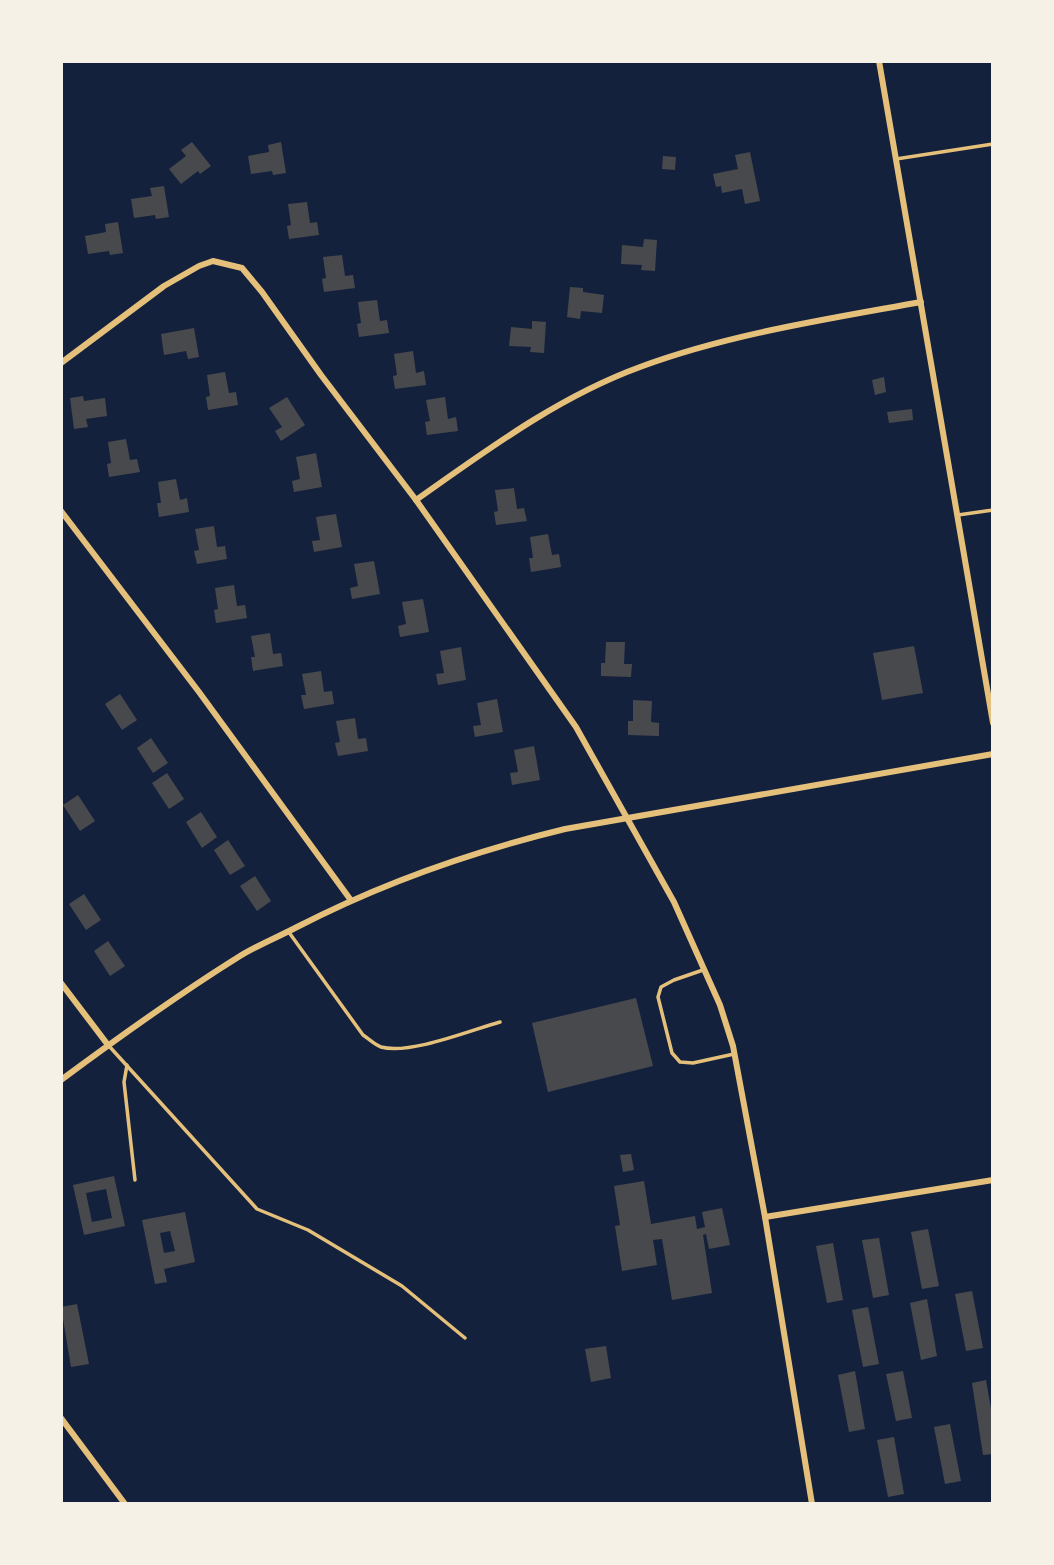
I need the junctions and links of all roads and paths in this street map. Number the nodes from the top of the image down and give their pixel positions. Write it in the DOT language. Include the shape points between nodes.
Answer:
graph roads {
  1 [pos="878,61"];
  2 [pos="993,144"];
  3 [pos="895,159"];
  4 [pos="921,302"];
  5 [pos="61,363"];
  6 [pos="416,500"];
  7 [pos="993,510"];
  8 [pos="61,511"];
  9 [pos="958,515"];
  10 [pos="993,723"];
  11 [pos="993,754"];
  12 [pos="627,818"];
  13 [pos="351,899"];
  14 [pos="288,931"];
  15 [pos="705,970"];
  16 [pos="61,983"];
  17 [pos="500,1022"];
  18 [pos="108,1045"];
  19 [pos="734,1054"];
  20 [pos="127,1065"];
  21 [pos="61,1080"];
  22 [pos="135,1180"];
  23 [pos="993,1180"];
  24 [pos="765,1217"];
  25 [pos="465,1338"];
  26 [pos="61,1418"];
  27 [pos="125,1504"];
  28 [pos="812,1504"];
  1 -- 3 [label="street"];
  2 -- 3 [label="lane"];
  3 -- 4 [label="street"];
  4 -- 6 [label="street" via="803,323 640,367 547,412"];
  4 -- 9 [label="street"];
  5 -- 6 [label="street" via="164,286 199,266 213,261 242,268"];
  6 -- 12 [label="street" via="576,727"];
  7 -- 9 [label="lane"];
  8 -- 13 [label="street"];
  9 -- 10 [label="street"];
  11 -- 12 [label="street"];
  12 -- 13 [label="street" via="498,845"];
  12 -- 15 [label="street"];
  13 -- 14 [label="street"];
  14 -- 17 [label="lane" via="363,1035 379,1047 417,1046"];
  14 -- 18 [label="street" via="241,956"];
  15 -- 19 [label="street"];
  15 -- 19 [label="lane" via="661,987 658,997 672,1053 680,1062 692,1063"];
  16 -- 18 [label="street"];
  18 -- 20 [label="lane"];
  18 -- 21 [label="street"];
  19 -- 24 [label="street"];
  20 -- 22 [label="lane" via="124,1082"];
  20 -- 25 [label="lane" via="257,1209 307,1230 402,1286"];
  23 -- 24 [label="street"];
  24 -- 28 [label="street"];
  26 -- 27 [label="street"];
}
